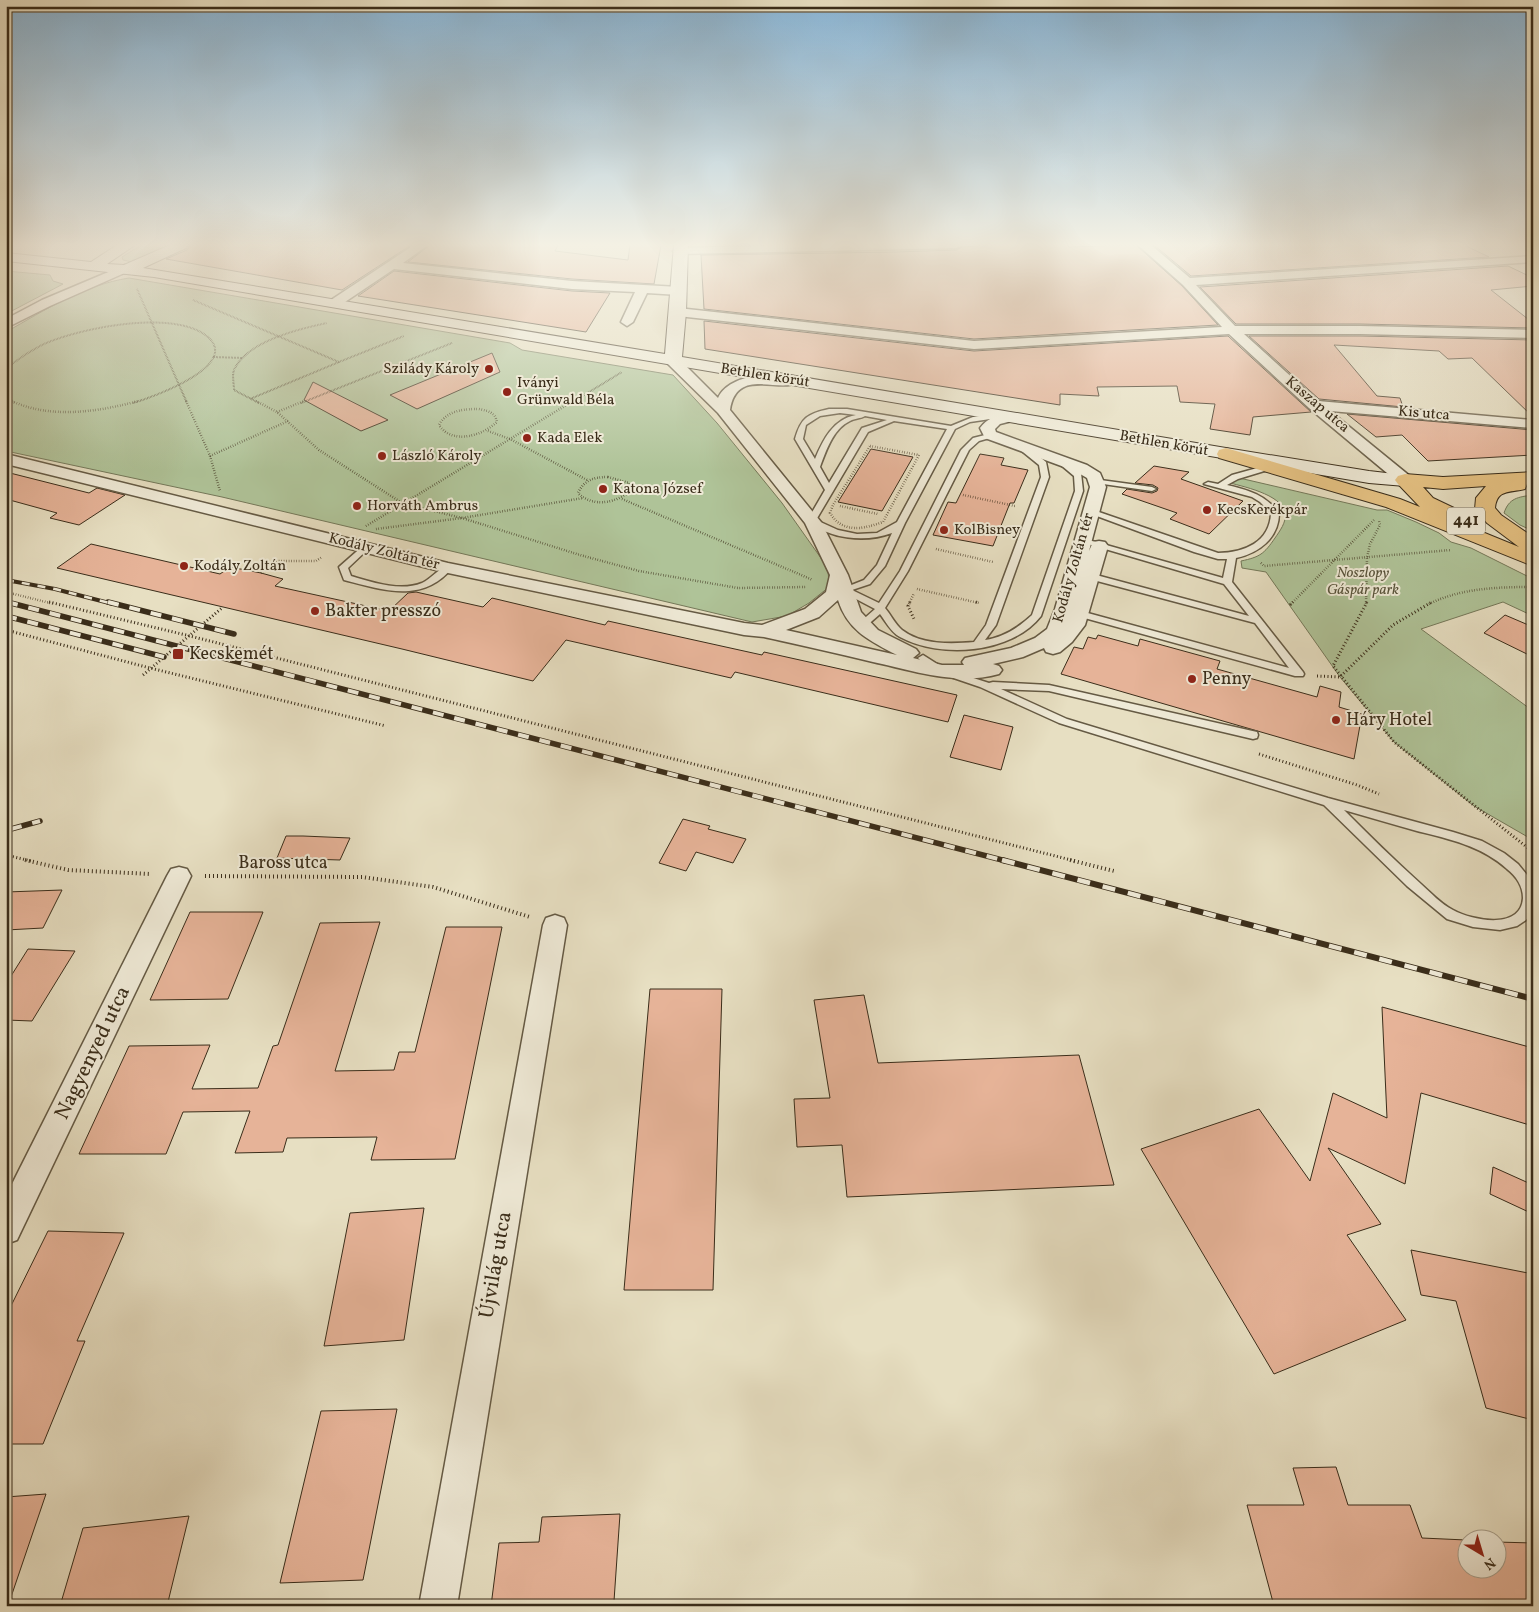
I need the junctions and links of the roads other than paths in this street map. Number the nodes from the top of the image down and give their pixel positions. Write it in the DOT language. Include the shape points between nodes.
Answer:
graph roads {
  1 [pos="435,320"];
  2 [pos="677,320"];
  3 [pos="754,320"];
  4 [pos="1223,320"];
  5 [pos="1232,330"];
  6 [pos="1533,334"];
  7 [pos="673,361"];
  8 [pos="792,380"];
  9 [pos="1314,404"];
  10 [pos="723,410"];
  11 [pos="1006,416"];
  12 [pos="883,418"];
  13 [pos="902,420"];
  14 [pos="916,422"];
  15 [pos="1533,424"];
  16 [pos="952,428"];
  17 [pos="990,435"];
  18 [pos="944,440"];
  19 [pos="1020,445"];
  20 [pos="1226,454"];
  21 [pos="6,458"];
  22 [pos="1057,459"];
  23 [pos="816,467"];
  24 [pos="1268,467"];
  25 [pos="1533,478"];
  26 [pos="1405,480"];
  27 [pos="1533,482"];
  28 [pos="1104,483"];
  29 [pos="1208,484"];
  30 [pos="1220,486"];
  31 [pos="1152,489"];
  32 [pos="830,491"];
  33 [pos="1090,512"];
  34 [pos="812,522"];
  35 [pos="901,523"];
  36 [pos="1090,543"];
  37 [pos="1533,547"];
  38 [pos="364,548"];
  39 [pos="1533,554"];
  40 [pos="1232,556"];
  41 [pos="1533,560"];
  42 [pos="448,568"];
  43 [pos="1082,574"];
  44 [pos="841,582"];
  45 [pos="1227,582"];
  46 [pos="881,608"];
  47 [pos="1072,611"];
  48 [pos="1260,622"];
  49 [pos="861,626"];
  50 [pos="764,631"];
  51 [pos="977,645"];
  52 [pos="899,649"];
  53 [pos="858,651"];
  54 [pos="928,652"];
  55 [pos="942,671"];
  56 [pos="988,677"];
  57 [pos="1253,735"];
  58 [pos="1328,802"];
  59 [pos="180,876"];
  60 [pos="555,925"];
  61 [pos="6,1229"];
  62 [pos="438,1606"];
  1 -- 7 [label="street, Bethlen körút"];
  2 -- 7 [label="street"];
  3 -- 5 [label="street" via="974,344"];
  4 -- 5 [label="street, Kaszap utca"];
  5 -- 6 [label="street"];
  5 -- 9 [label="street, Kaszap utca"];
  7 -- 8 [label="street, Bethlen körút"];
  7 -- 10 [label="street"];
  8 -- 10 [label="street" via="738,384 730,390"];
  8 -- 11 [label="street, Bethlen körút"];
  9 -- 15 [label="street, Kis utca"];
  9 -- 26 [label="street, Kaszap utca"];
  10 -- 34 [label="street"];
  11 -- 16 [label="lane" via="974,418"];
  11 -- 17 [label="street" via="987,428"];
  11 -- 20 [label="street, Bethlen körút"];
  12 -- 13 [label="lane"];
  12 -- 23 [label="lane" via="861,416 840,423 821,451"];
  12 -- 23 [label="lane" via="832,410 809,418 803,424 799,440"];
  13 -- 14 [label="lane"];
  13 -- 32 [label="lane" via="886,421 865,430"];
  14 -- 16 [label="lane"];
  14 -- 18 [label="lane" via="930,427"];
  16 -- 18 [label="lane"];
  17 -- 19 [label="street"];
  17 -- 46 [label="lane" via="978,438 965,450 904,571"];
  18 -- 35 [label="lane"];
  19 -- 22 [label="street"];
  19 -- 51 [label="lane" via="1043,464 1045,477 990,625"];
  20 -- 24 [label="main road"];
  20 -- 26 [label="street, Bethlen körút"];
  21 -- 38 [label="street, Kodály Zoltán tér"];
  22 -- 28 [label="street" via="1081,468"];
  22 -- 51 [label="lane" via="1078,475 1079,491 1036,616 1017,632"];
  23 -- 32 [label="lane"];
  24 -- 30 [label="lane" via="1235,477"];
  24 -- 41 [label="main road" via="1393,503"];
  25 -- 26 [label="main road, 441" via="1443,483"];
  26 -- 39 [label="main road, 441" via="1426,502"];
  27 -- 37 [label="main road" via="1494,489 1486,498 1485,509"];
  28 -- 31 [label="lane"];
  28 -- 33 [label="street, Kodály Zoltán tér" via="1098,486"];
  29 -- 30 [label="lane"];
  30 -- 40 [label="lane" via="1260,498 1275,513 1274,526 1259,545"];
  32 -- 34 [label="lane"];
  33 -- 36 [label="street, Kodály Zoltán tér"];
  33 -- 40 [label="lane" via="1197,550"];
  34 -- 35 [label="lane" via="833,532 855,537 882,534"];
  34 -- 44 [label="street"];
  35 -- 44 [label="lane" via="881,566 867,582"];
  36 -- 43 [label="street, Kodály Zoltán tér"];
  36 -- 45 [label="lane"];
  38 -- 42 [label="street, Kodály Zoltán tér"];
  38 -- 42 [label="lane" via="343,567 347,578 400,590 423,587 437,580"];
  40 -- 45 [label="lane"];
  42 -- 50 [label="street, Kodály Zoltán tér"];
  43 -- 47 [label="street, Kodály Zoltán tér"];
  43 -- 48 [label="lane"];
  44 -- 46 [label="lane"];
  44 -- 49 [label="street, Kodály Zoltán tér" via="852,614"];
  44 -- 50 [label="street, Kodály Zoltán tér" via="822,606"];
  45 -- 48 [label="lane"];
  46 -- 49 [label="lane"];
  46 -- 54 [label="lane" via="888,621"];
  47 -- 48 [label="lane" via="1299,674"];
  47 -- 54 [label="street, Kodály Zoltán tér" via="1042,642 1016,653 981,661 958,662"];
  47 -- 56 [label="street, Kodály Zoltán tér" via="1076,625 1051,649"];
  49 -- 52 [label="street, Kodály Zoltán tér"];
  50 -- 53 [label="street, Kodály Zoltán tér"];
  51 -- 54 [label="lane"];
  52 -- 53 [label="street, Kodály Zoltán tér"];
  52 -- 54 [label="street, Kodály Zoltán tér"];
  53 -- 55 [label="street, Kodály Zoltán tér"];
  54 -- 55 [label="lane"];
  54 -- 56 [label="street, Kodály Zoltán tér"];
  55 -- 56 [label="street, Kodály Zoltán tér" via="974,672"];
  56 -- 57 [label="lane"];
  56 -- 58 [label="lane" via="1063,721"];
  58 -- 58 [label="lane" via="1463,838 1497,854 1522,877 1530,902 1526,913 1503,925 1468,922 1449,915"];
  59 -- 61 [label="street, Nagyenyed utca"];
  60 -- 62 [label="street, Újvilág utca"];
}
